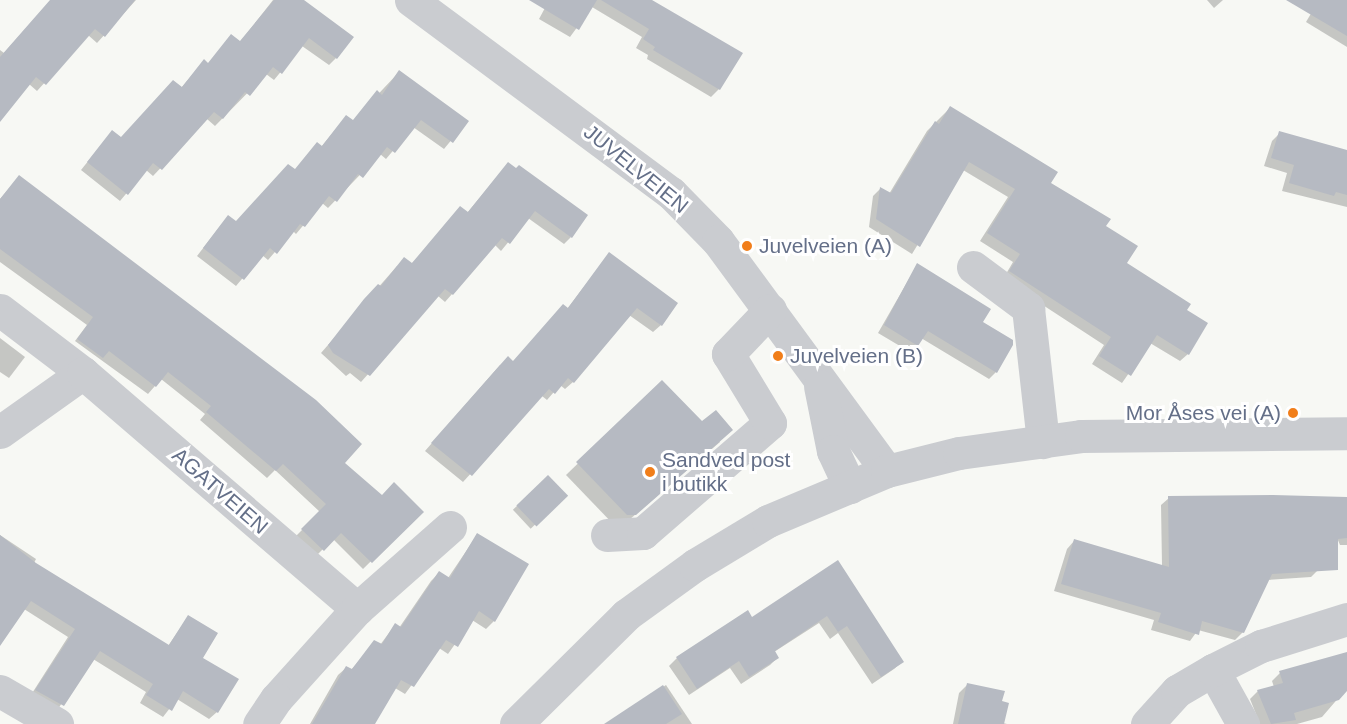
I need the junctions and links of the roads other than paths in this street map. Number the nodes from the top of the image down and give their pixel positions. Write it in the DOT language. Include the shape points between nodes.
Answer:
graph roads {
  1 [pos="411,0"];
  2 [pos="973,267"];
  3 [pos="0,310"];
  4 [pos="770,310"];
  5 [pos="83,372"];
  6 [pos="819,381"];
  7 [pos="0,432"];
  8 [pos="1347,433"];
  9 [pos="1043,442"];
  10 [pos="887,471"];
  11 [pos="850,487"];
  12 [pos="450,527"];
  13 [pos="606,535"];
  14 [pos="357,609"];
  15 [pos="1347,619"];
  16 [pos="1213,670"];
  17 [pos="0,691"];
  18 [pos="57,724"];
  19 [pos="259,724"];
  20 [pos="516,724"];
  21 [pos="1148,724"];
  22 [pos="1243,724"];
  1 -- 4 [label="street, JUVELVEIEN" via="671,193 718,241"];
  2 -- 9 [label="street" via="1028,308"];
  3 -- 5 [label="street, AGATVEIEN"];
  4 -- 6 [label="street, JUVELVEIEN"];
  4 -- 13 [label="street" via="728,354 770,423 643,533"];
  5 -- 7 [label="street"];
  5 -- 14 [label="street, AGATVEIEN"];
  6 -- 10 [label="street, JUVELVEIEN"];
  6 -- 11 [label="street, JUVELVEIEN" via="833,451"];
  8 -- 9 [label="street" via="1082,436"];
  9 -- 10 [label="street" via="959,453"];
  10 -- 11 [label="street"];
  11 -- 20 [label="street" via="768,521 695,565 626,615"];
  12 -- 14 [label="street"];
  14 -- 19 [label="street"];
  15 -- 16 [label="street" via="1261,646"];
  16 -- 21 [label="street" via="1178,691"];
  16 -- 22 [label="street"];
  17 -- 18 [label="street"];
}
